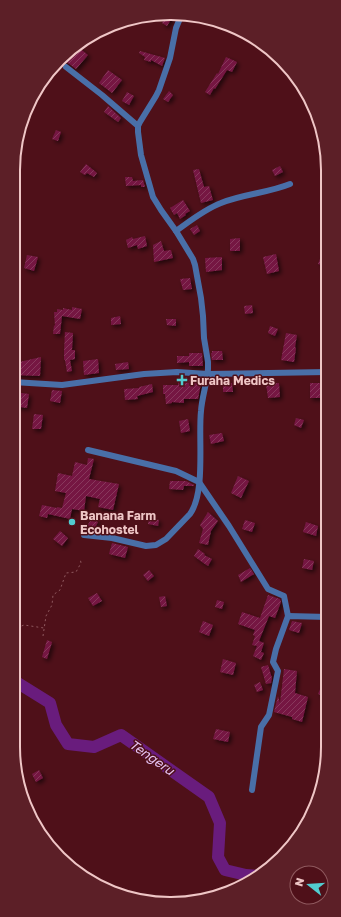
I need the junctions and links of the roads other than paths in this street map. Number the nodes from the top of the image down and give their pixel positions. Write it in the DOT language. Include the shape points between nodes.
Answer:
graph roads {
  1 [pos="179,20"];
  2 [pos="66,67"];
  3 [pos="138,126"];
  4 [pos="290,184"];
  5 [pos="176,231"];
  6 [pos="321,372"];
  7 [pos="208,374"];
  8 [pos="20,382"];
  9 [pos="88,450"];
  10 [pos="199,482"];
  11 [pos="84,535"];
  12 [pos="288,616"];
  13 [pos="321,617"];
  14 [pos="252,790"];
  1 -- 3 [label="street" via="159,90"];
  2 -- 3 [label="street"];
  3 -- 5 [label="street" via="141,154 153,197"];
  4 -- 5 [label="street" via="220,203"];
  5 -- 7 [label="street" via="193,259 196,271"];
  6 -- 7 [label="street"];
  7 -- 8 [label="street" via="144,374 62,385"];
  7 -- 10 [label="street" via="201,410"];
  9 -- 10 [label="street" via="176,471"];
  10 -- 11 [label="street" via="196,501 191,511 166,539 156,545 146,546"];
  10 -- 12 [label="street" via="268,589 284,596"];
  12 -- 13 [label="street"];
  12 -- 14 [label="street" via="273,662 278,671 269,715 261,727"];
}
